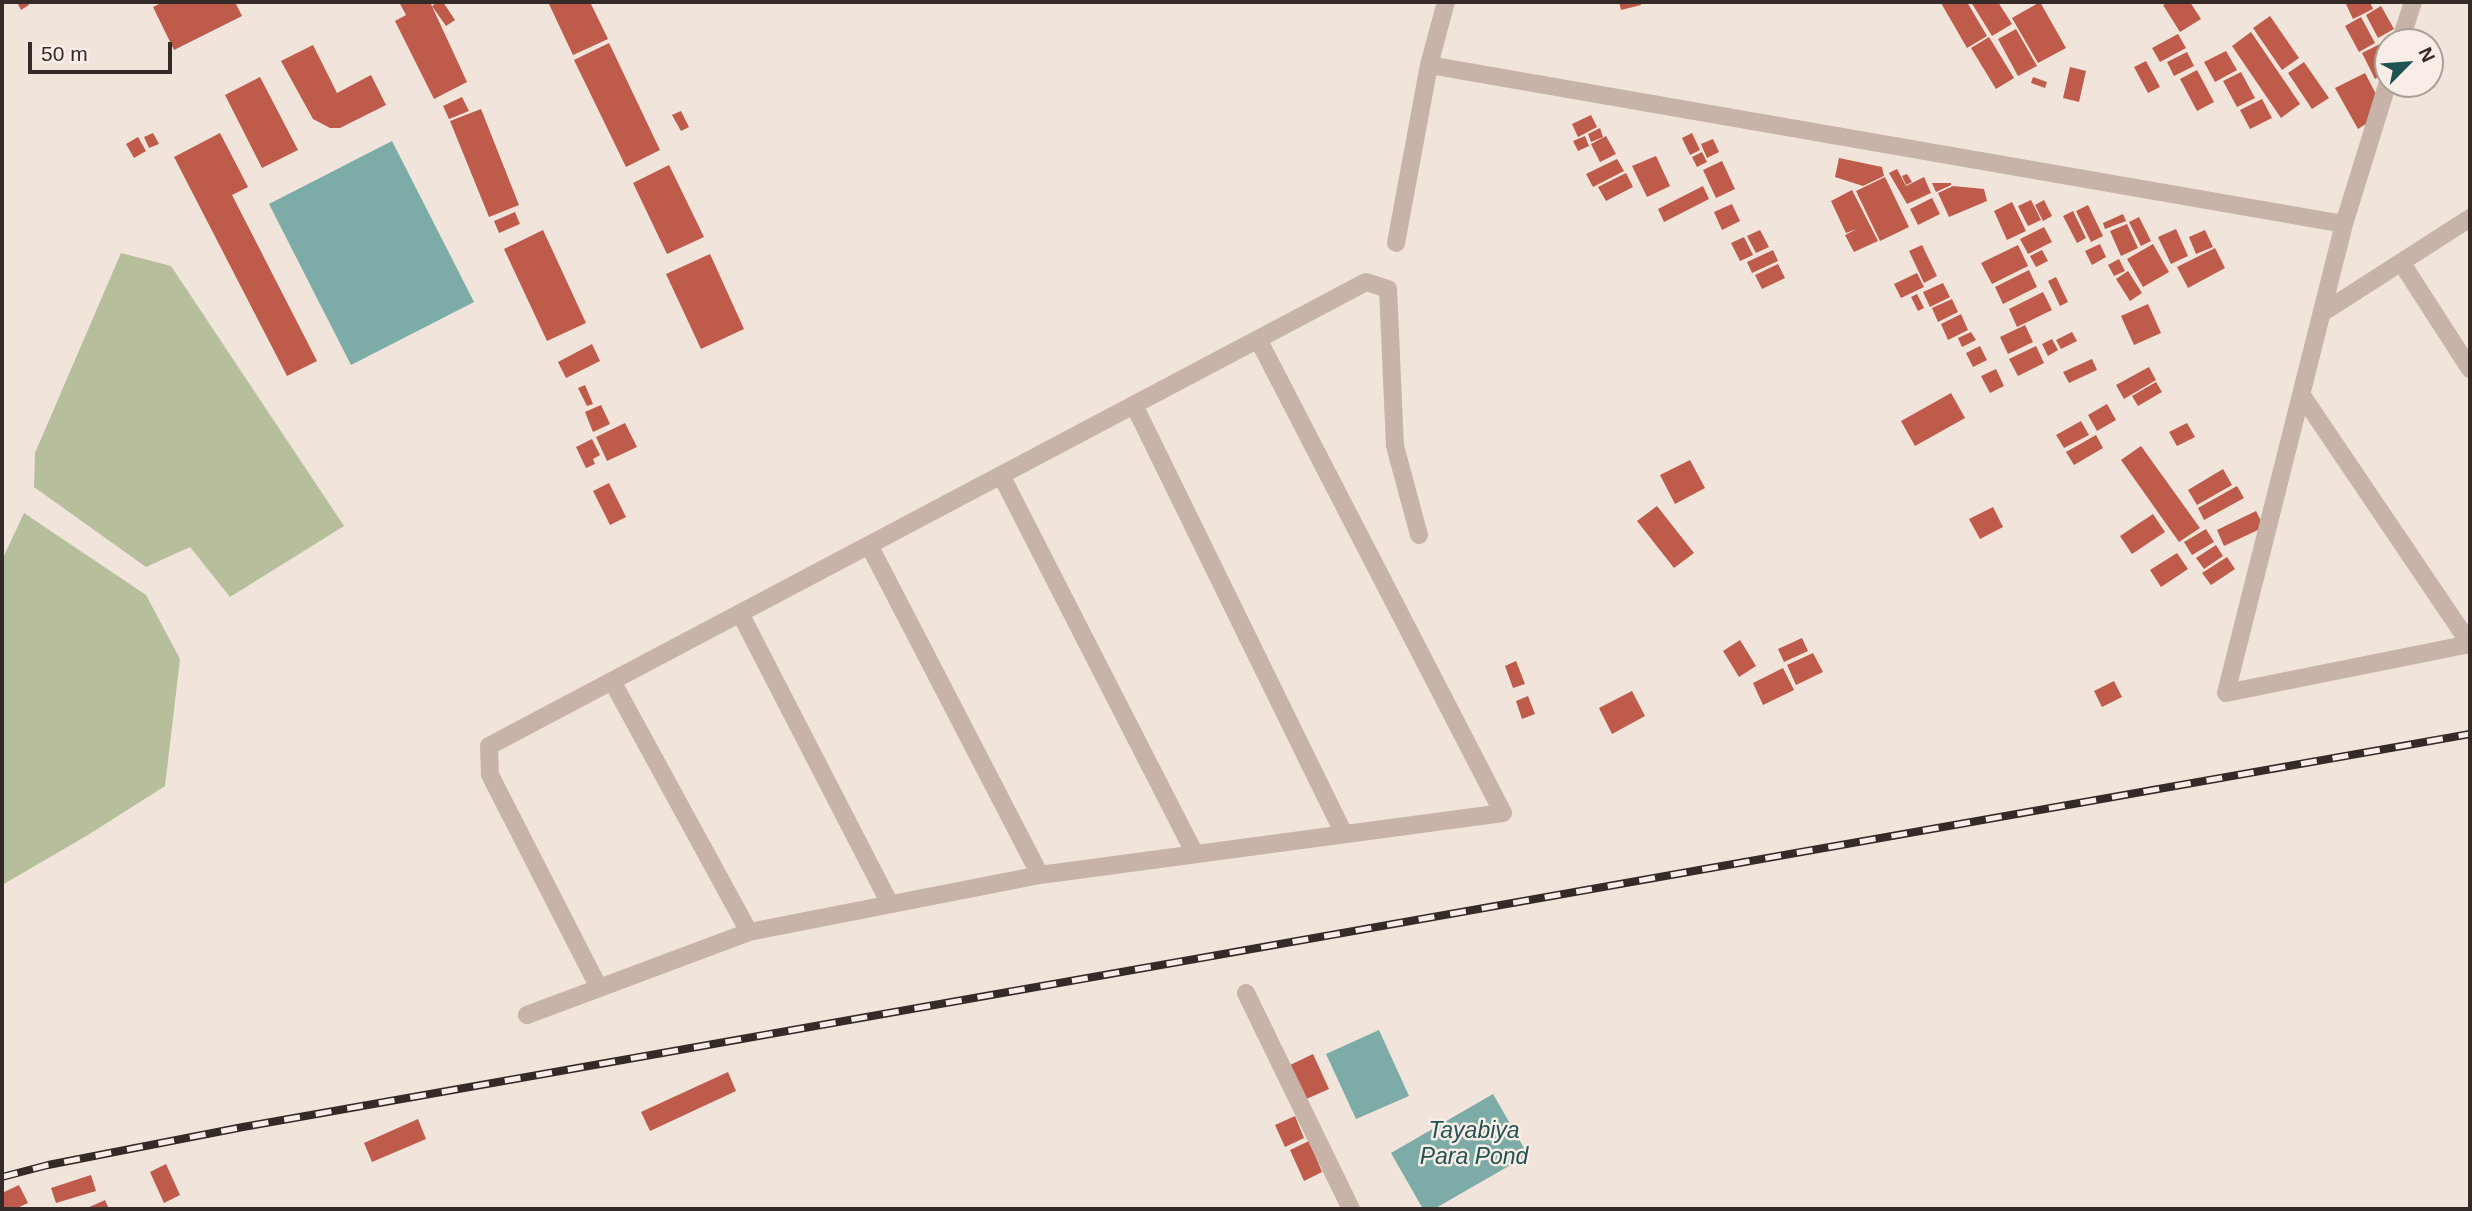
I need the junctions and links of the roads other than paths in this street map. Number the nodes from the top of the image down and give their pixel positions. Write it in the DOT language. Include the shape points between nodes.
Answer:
graph roads {
  1 [pos="2413,2"];
  2 [pos="1442,4"];
  3 [pos="2405,28"];
  4 [pos="1429,65"];
  5 [pos="2383,98"];
  6 [pos="2470,218"];
  7 [pos="2344,224"];
  8 [pos="1396,243"];
  9 [pos="2401,262"];
  10 [pos="2322,313"];
  11 [pos="1258,339"];
  12 [pos="2470,369"];
  13 [pos="2301,394"];
  14 [pos="1133,405"];
  15 [pos="1001,475"];
  16 [pos="1419,535"];
  17 [pos="869,545"];
  18 [pos="740,613"];
  19 [pos="612,681"];
  20 [pos="1345,834"];
  21 [pos="1195,855"];
  22 [pos="1040,876"];
  23 [pos="890,904"];
  24 [pos="749,932"];
  25 [pos="599,988"];
  26 [pos="1246,993"];
  27 [pos="527,1015"];
  28 [pos="1351,1209"];
  1 -- 3 [label="street"];
  2 -- 4 [label="street"];
  4 -- 7 [label="street"];
  4 -- 8 [label="street"];
  5 -- 7 [label="street"];
  6 -- 9 [label="street"];
  7 -- 10 [label="street"];
  9 -- 10 [label="street"];
  9 -- 12 [label="street"];
  10 -- 13 [label="street"];
  11 -- 14 [label="street"];
  11 -- 16 [label="street" via="1366,282 1388,289 1395,446"];
  11 -- 20 [label="street" via="1503,813"];
  13 -- 13 [label="street" via="2269,524 2226,693 2470,644"];
  14 -- 15 [label="street"];
  14 -- 20 [label="street"];
  15 -- 17 [label="street"];
  15 -- 21 [label="street"];
  17 -- 18 [label="street"];
  17 -- 22 [label="street"];
  18 -- 19 [label="street"];
  18 -- 23 [label="street"];
  19 -- 24 [label="street"];
  19 -- 25 [label="street" via="489,746 491,775"];
  20 -- 21 [label="street"];
  21 -- 22 [label="street"];
  22 -- 23 [label="street"];
  23 -- 24 [label="street"];
  24 -- 25 [label="street"];
  25 -- 27 [label="street"];
  26 -- 28 [label="street"];
}
